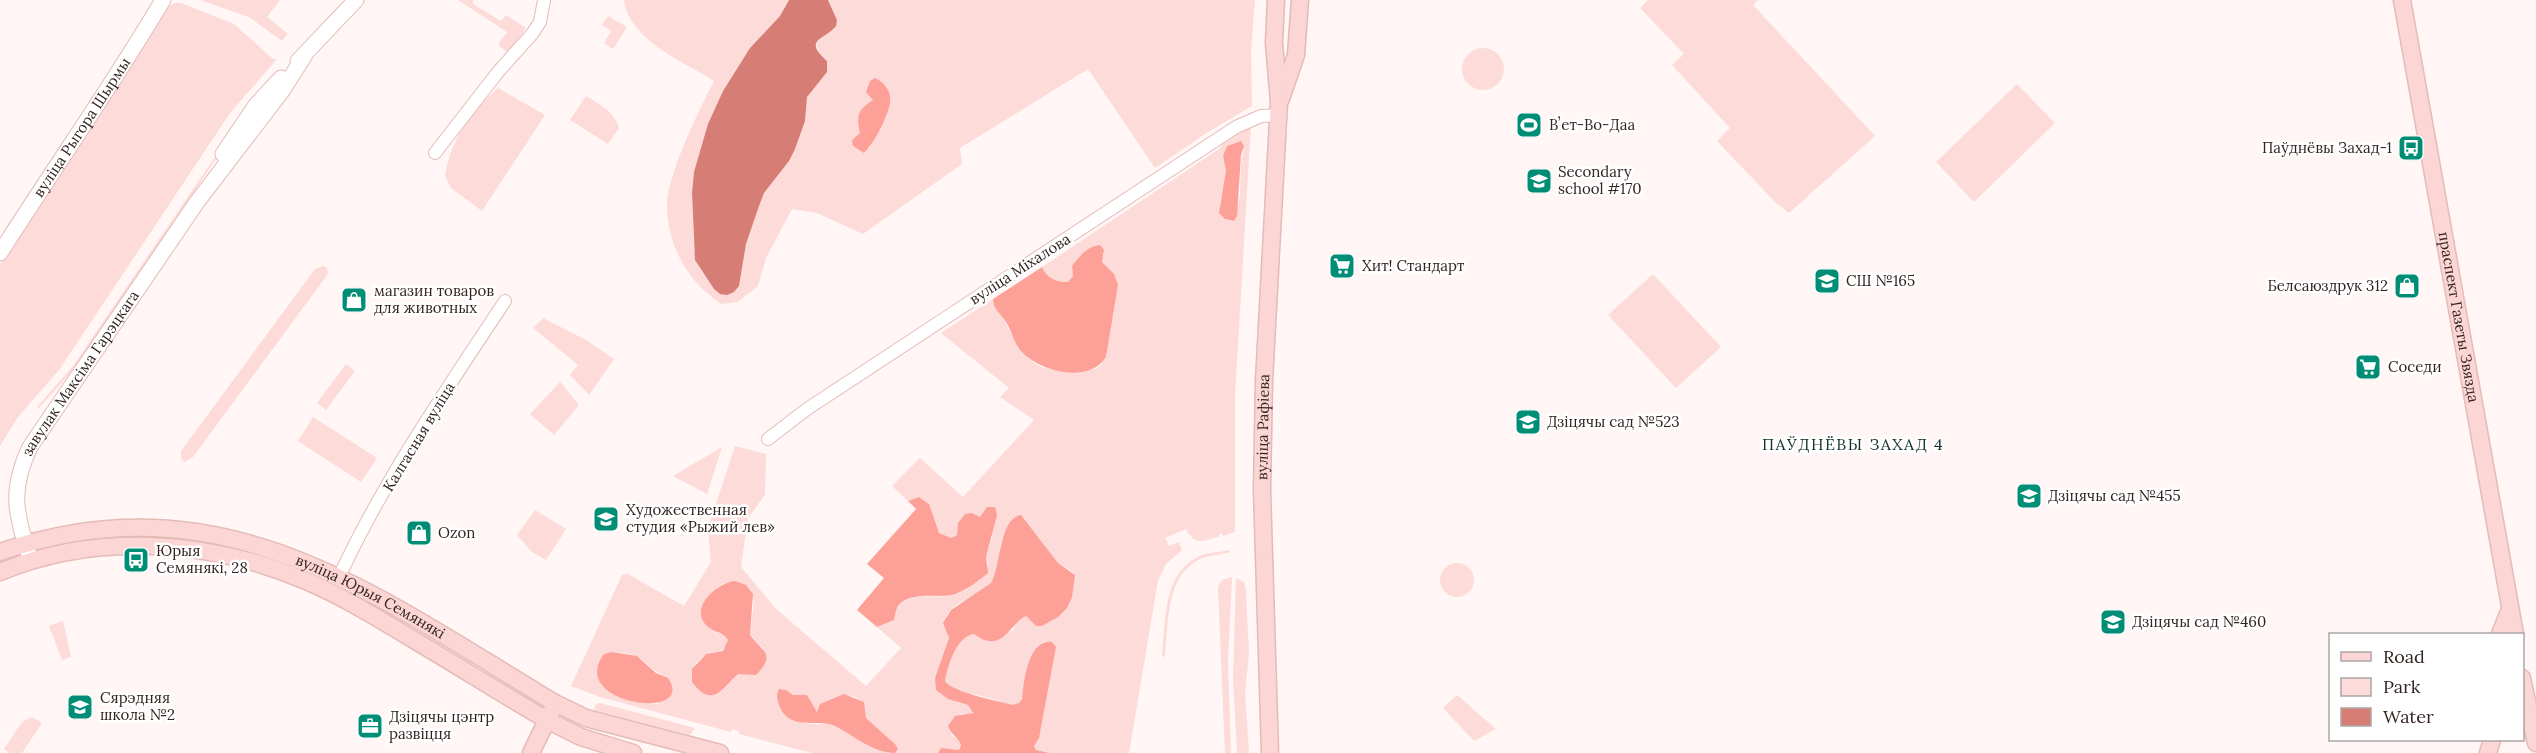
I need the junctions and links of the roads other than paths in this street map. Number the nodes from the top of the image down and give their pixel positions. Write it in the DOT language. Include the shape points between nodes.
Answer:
graph roads {
  1 [pos="163,0"];
  2 [pos="356,0"];
  3 [pos="544,0"];
  4 [pos="1276,0"];
  5 [pos="1300,0"];
  6 [pos="2402,0"];
  7 [pos="1279,109"];
  8 [pos="435,153"];
  9 [pos="0,253"];
  10 [pos="505,301"];
  11 [pos="768,439"];
  12 [pos="26,544"];
  13 [pos="0,552"];
  14 [pos="31,561"];
  15 [pos="0,572"];
  16 [pos="339,577"];
  17 [pos="2510,608"];
  18 [pos="2500,633"];
  19 [pos="2515,633"];
  20 [pos="2524,683"];
  21 [pos="555,703"];
  22 [pos="547,720"];
  23 [pos="2536,743"];
  24 [pos="531,753"];
  25 [pos="633,753"];
  26 [pos="720,753"];
  27 [pos="1270,753"];
  1 -- 9 [label="street, вуліца Рыгора Шырмы"];
  2 -- 12 [label="street, завулак Максіма Гарэцкага" via="256,105 197,202 30,447 16,491"];
  3 -- 8 [label="street" via="540,22 532,34"];
  4 -- 7 [label="main road, вуліца Рафіева" via="1274,43"];
  5 -- 7 [label="main road, вуліца Рафіева" via="1297,48"];
  6 -- 17 [label="main road, праспект Газеты Звязда"];
  7 -- 11 [label="street, вуліца Міхалова" via="1236,127 807,409"];
  7 -- 27 [label="main road, вуліца Рафіева" via="1262,490"];
  10 -- 16 [label="street, Калгасная вуліца" via="399,469"];
  12 -- 13 [label="main road, вуліца Юрыя Семянякі"];
  12 -- 14 [label="street, завулак Максіма Гарэцкага"];
  12 -- 16 [label="main road, вуліца Юрыя Семянякі" via="104,529 183,530 254,543"];
  14 -- 15 [label="main road, вуліца Юрыя Семянякі"];
  14 -- 22 [label="main road, вуліца Юрыя Семянякі" via="91,548 127,546 190,549 249,561 344,598"];
  16 -- 21 [label="main road, вуліца Юрыя Семянякі"];
  17 -- 18 [label="main road"];
  17 -- 19 [label="main road, праспект Газеты Звязда"];
  20 -- 23 [label="main road"];
  21 -- 22 [label="main road"];
  21 -- 26 [label="main road, вуліца Юрыя Семянякі" via="596,721"];
  22 -- 24 [label="main road"];
  22 -- 25 [label="main road, вуліца Юрыя Семянякі" via="581,737"];
}
